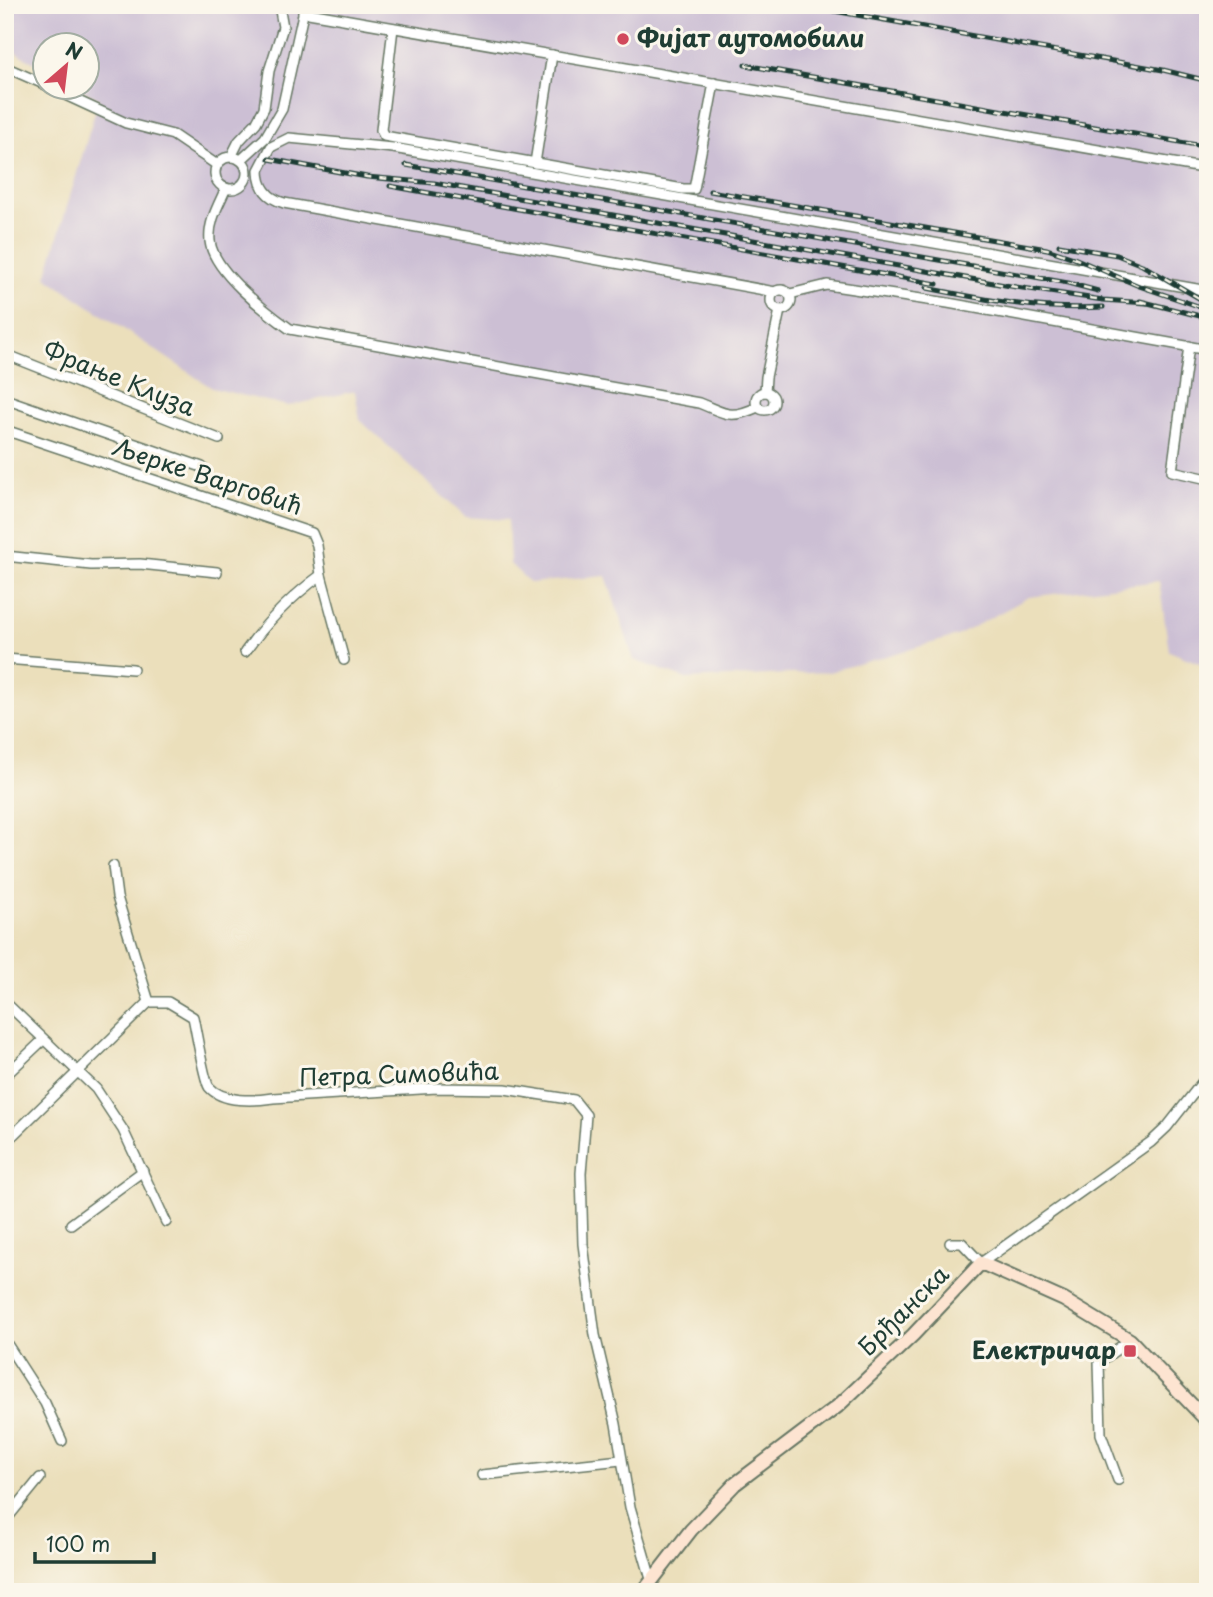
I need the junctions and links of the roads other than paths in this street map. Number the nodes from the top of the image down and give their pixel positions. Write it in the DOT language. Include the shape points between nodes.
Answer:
graph roads {
  1 [pos="279,5"];
  2 [pos="304,9"];
  3 [pos="393,27"];
  4 [pos="552,55"];
  5 [pos="5,67"];
  6 [pos="32,79"];
  7 [pos="714,83"];
  8 [pos="82,102"];
  9 [pos="231,157"];
  10 [pos="241,160"];
  11 [pos="535,163"];
  12 [pos="217,165"];
  13 [pos="1208,169"];
  14 [pos="226,188"];
  15 [pos="1208,291"];
  16 [pos="775,292"];
  17 [pos="790,294"];
  18 [pos="780,310"];
  19 [pos="1189,346"];
  20 [pos="1208,350"];
  21 [pos="5,354"];
  22 [pos="765,392"];
  23 [pos="5,399"];
  24 [pos="758,407"];
  25 [pos="5,430"];
  26 [pos="219,439"];
  27 [pos="202,467"];
  28 [pos="1208,479"];
  29 [pos="5,556"];
  30 [pos="217,572"];
  31 [pos="321,575"];
  32 [pos="245,652"];
  33 [pos="5,659"];
  34 [pos="344,660"];
  35 [pos="133,670"];
  36 [pos="113,866"];
  37 [pos="5,1002"];
  38 [pos="149,1002"];
  39 [pos="43,1040"];
  40 [pos="77,1073"];
  41 [pos="1208,1075"];
  42 [pos="5,1076"];
  43 [pos="5,1143"];
  44 [pos="143,1171"];
  45 [pos="166,1222"];
  46 [pos="71,1224"];
  47 [pos="950,1243"];
  48 [pos="981,1263"];
  49 [pos="1130,1339"];
  50 [pos="6,1342"];
  51 [pos="1208,1422"];
  52 [pos="62,1441"];
  53 [pos="621,1460"];
  54 [pos="482,1475"];
  55 [pos="40,1478"];
  56 [pos="1118,1480"];
  57 [pos="5,1521"];
  58 [pos="651,1579"];
  59 [pos="643,1592"];
  1 -- 9 [label="street" via="283,27 269,71 264,108"];
  2 -- 3 [label="street"];
  2 -- 10 [label="street" via="282,109 265,138"];
  3 -- 4 [label="street"];
  3 -- 11 [label="street" via="384,136"];
  4 -- 7 [label="street"];
  4 -- 11 [label="street"];
  5 -- 6 [label="street"];
  7 -- 11 [label="street" via="694,189"];
  7 -- 13 [label="street"];
  8 -- 12 [label="street" via="126,123 173,135"];
  9 -- 10 [label="street"];
  9 -- 12 [label="street"];
  10 -- 14 [label="street" via="247,178 241,186"];
  12 -- 14 [label="street" via="217,181"];
  14 -- 24 [label="street" via="211,221 209,241 218,263 290,329 699,402 730,416"];
  15 -- 16 [label="street" via="393,148 289,138 271,147 259,170 268,197 300,207"];
  16 -- 17 [label="street"];
  16 -- 18 [label="street" via="771,301"];
  17 -- 18 [label="street" via="791,304"];
  17 -- 19 [label="street" via="827,285"];
  18 -- 22 [label="street"];
  19 -- 20 [label="street"];
  19 -- 28 [label="street" via="1172,471"];
  21 -- 26 [label="street, Фрање Клуза"];
  22 -- 24 [label="street" via="756,398"];
  22 -- 24 [label="street" via="772,396 772,405 766,410"];
  23 -- 27 [label="street"];
  25 -- 31 [label="street, Љерке Варговић" via="312,533"];
  29 -- 30 [label="street"];
  31 -- 32 [label="street" via="264,625"];
  31 -- 34 [label="street, Љерке Варговић"];
  33 -- 35 [label="street"];
  36 -- 38 [label="street" via="117,897"];
  37 -- 39 [label="street"];
  38 -- 40 [label="street"];
  38 -- 53 [label="street, Петра Симовића" via="168,1002 193,1017 208,1086 217,1094 248,1102 437,1088 505,1089 574,1100 586,1115 582,1232 591,1309"];
  39 -- 40 [label="street"];
  39 -- 42 [label="street"];
  40 -- 43 [label="street"];
  40 -- 44 [label="street" via="96,1090 123,1130"];
  41 -- 48 [label="street, Брђанска" via="1151,1142"];
  44 -- 45 [label="street"];
  44 -- 46 [label="street"];
  47 -- 48 [label="street" via="962,1243"];
  48 -- 49 [label="street" via="1065,1300"];
  48 -- 58 [label="street, Брђанска" via="838,1406 736,1484"];
  49 -- 51 [label="street"];
  49 -- 56 [label="street" via="1099,1363 1101,1434"];
  50 -- 52 [label="street" via="45,1403"];
  53 -- 54 [label="street"];
  53 -- 58 [label="street, Петра Симовића"];
  55 -- 57 [label="street"];
  58 -- 59 [label="street, Брђанска"];
}
